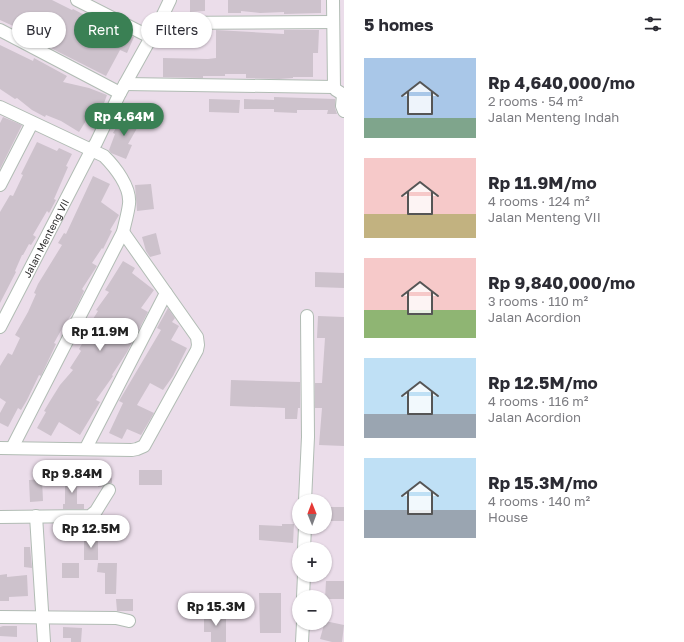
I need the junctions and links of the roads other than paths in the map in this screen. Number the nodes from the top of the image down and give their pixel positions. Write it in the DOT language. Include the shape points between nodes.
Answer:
graph roads {
  1 [pos="77,0"];
  2 [pos="170,0"];
  3 [pos="333,0"];
  4 [pos="164,12"];
  5 [pos="333,22"];
  6 [pos="212,23"];
  7 [pos="0,30"];
  8 [pos="141,32"];
  9 [pos="144,48"];
  10 [pos="122,89"];
  11 [pos="340,92"];
  12 [pos="0,107"];
  13 [pos="344,111"];
  14 [pos="32,123"];
  15 [pos="92,149"];
  16 [pos="0,185"];
  17 [pos="123,232"];
  18 [pos="166,293"];
  19 [pos="307,316"];
  20 [pos="0,328"];
  21 [pos="6,448"];
  22 [pos="86,448"];
  23 [pos="109,490"];
  24 [pos="305,494"];
  25 [pos="36,516"];
  26 [pos="0,517"];
  27 [pos="0,617"];
  28 [pos="42,618"];
  29 [pos="129,621"];
  30 [pos="303,630"];
  31 [pos="44,642"];
  32 [pos="302,642"];
  1 -- 8 [label="street"];
  2 -- 4 [label="street, Jalan Menteng VII"];
  3 -- 5 [label="street"];
  5 -- 6 [label="street"];
  5 -- 11 [label="street"];
  7 -- 10 [label="street"];
  9 -- 10 [label="street, Jalan Menteng VII"];
  10 -- 11 [label="street"];
  10 -- 15 [label="street, Jalan Menteng VII"];
  11 -- 13 [label="street"];
  12 -- 14 [label="street"];
  14 -- 15 [label="street"];
  14 -- 16 [label="street"];
  15 -- 17 [label="street" via="114,166 128,195 129,203"];
  15 -- 20 [label="street, Jalan Menteng VII"];
  17 -- 18 [label="street"];
  17 -- 21 [label="street"];
  18 -- 22 [label="street"];
  18 -- 22 [label="street" via="197,337 197,350 144,446 137,450"];
  19 -- 24 [label="street" via="308,437"];
  21 -- 22 [label="street"];
  23 -- 25 [label="street" via="90,516"];
  25 -- 26 [label="street"];
  25 -- 28 [label="street"];
  27 -- 28 [label="street"];
  28 -- 29 [label="street" via="116,618"];
  28 -- 31 [label="street"];
  30 -- 32 [label="street"];
}
